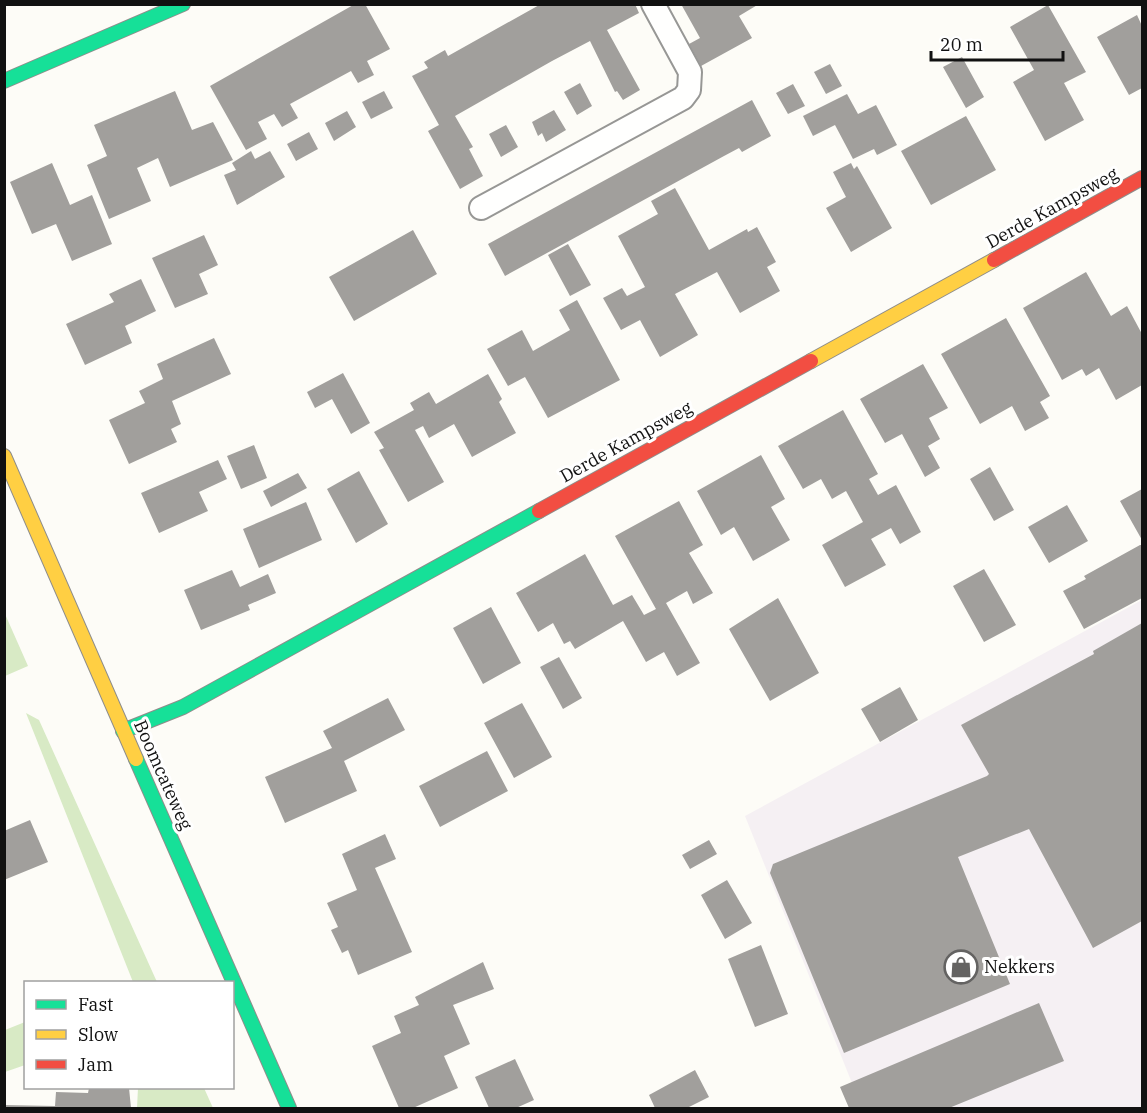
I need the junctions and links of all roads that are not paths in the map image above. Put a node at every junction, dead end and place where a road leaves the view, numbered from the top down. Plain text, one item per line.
1 (183, 4) edge
2 (653, 4) edge
3 (4, 81) edge
4 (1143, 178) edge
5 (481, 208) dead end
6 (4, 456) edge
7 (123, 731) junction
8 (233, 981) edge
9 (234, 983) edge
10 (289, 1108) edge

1 - 3 street
2 - 5 lane
4 - 7 street, Derde Kampsweg
6 - 7 street, Boomcateweg
7 - 8 street, Boomcateweg
9 - 10 street, Boomcateweg

